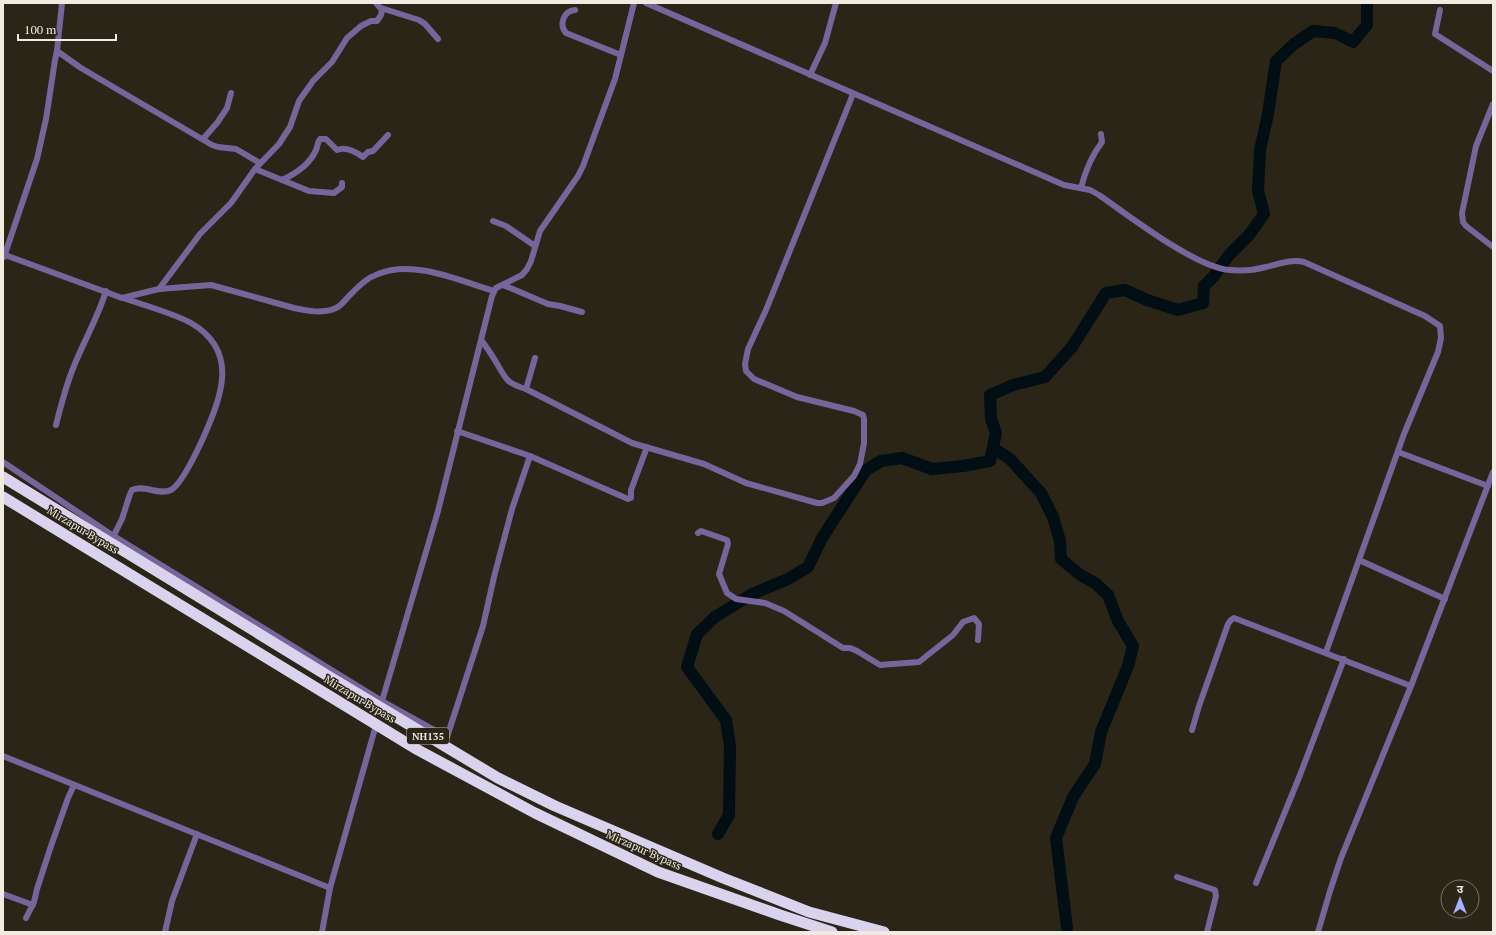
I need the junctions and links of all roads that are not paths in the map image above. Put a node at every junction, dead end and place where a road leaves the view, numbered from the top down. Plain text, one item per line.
1 (62, 3) edge
2 (376, 3) edge
3 (634, 3) edge
4 (646, 3) edge
5 (836, 3) edge
6 (381, 8) junction
7 (575, 10) dead end
8 (1440, 10) dead end
9 (438, 39) dead end
10 (57, 51) junction
11 (621, 55) junction
12 (1493, 71) edge
13 (810, 75) junction
14 (231, 93) dead end
15 (853, 94) junction
16 (1493, 104) edge
17 (1101, 134) dead end
18 (388, 135) dead end
19 (203, 139) junction
20 (260, 163) junction
21 (255, 169) junction
22 (282, 180) junction
23 (342, 183) dead end
24 (1082, 188) junction
25 (494, 221) dead end
26 (535, 246) junction
27 (1493, 247) edge
28 (4, 257) edge
29 (503, 285) junction
30 (158, 289) junction
31 (106, 291) junction
32 (494, 291) junction
33 (122, 298) junction
34 (582, 312) dead end
35 (482, 341) junction
36 (535, 358) dead end
37 (526, 389) junction
38 (56, 425) dead end
39 (457, 431) junction
40 (647, 447) junction
41 (1398, 452) junction
42 (530, 456) junction
43 (3, 462) edge
44 (1493, 472) edge
45 (3, 477) edge
46 (1488, 486) junction
47 (3, 497) edge
48 (698, 533) dead end
49 (114, 535) junction
50 (1359, 560) junction
51 (1444, 599) junction
52 (978, 640) dead end
53 (1326, 652) junction
54 (1344, 659) junction
55 (1411, 686) junction
56 (382, 702) junction
57 (376, 725) junction
58 (1192, 730) dead end
59 (3, 756) edge
60 (74, 785) junction
61 (197, 834) junction
62 (1177, 877) dead end
63 (1256, 883) dead end
64 (330, 888) junction
65 (3, 894) edge
66 (33, 905) junction
67 (26, 918) dead end
68 (165, 932) edge
69 (322, 932) edge
70 (832, 932) edge
71 (884, 932) edge
72 (1208, 932) edge
73 (1318, 932) edge

1 - 10 street
2 - 6 street
3 - 11 street
4 - 13 street
5 - 13 street
6 - 9 street
6 - 20 street
7 - 11 street
8 - 12 street
10 - 19 street
10 - 28 street
11 - 26 street
13 - 15 street
14 - 19 street
15 - 24 street
15 - 40 street
16 - 27 street
17 - 24 street
18 - 22 street
19 - 20 street
20 - 21 street
21 - 22 street
21 - 30 street
22 - 23 street
24 - 41 street
25 - 26 street
26 - 29 street
28 - 31 street
29 - 32 street
29 - 34 street
30 - 32 street
30 - 33 street
31 - 33 street
31 - 38 street
32 - 35 street
33 - 49 street
35 - 37 street
35 - 39 street
36 - 37 street
37 - 40 street
39 - 42 street
39 - 56 street
40 - 42 street
41 - 46 street
41 - 50 street
42 - 56 street
43 - 49 street
44 - 46 street
45 - 71 highway, NH135
46 - 51 street
47 - 57 highway, Mirzapur Bypass / NH135
48 - 52 street
49 - 56 street
50 - 51 street
50 - 53 street
51 - 55 street
53 - 54 street
53 - 58 street
54 - 55 street
54 - 63 street
55 - 73 street
57 - 64 street
57 - 70 highway, Mirzapur Bypass / NH135
59 - 60 street
60 - 61 street
60 - 66 street
61 - 64 street
61 - 68 street
62 - 72 street
64 - 69 street
65 - 66 street
66 - 67 street

